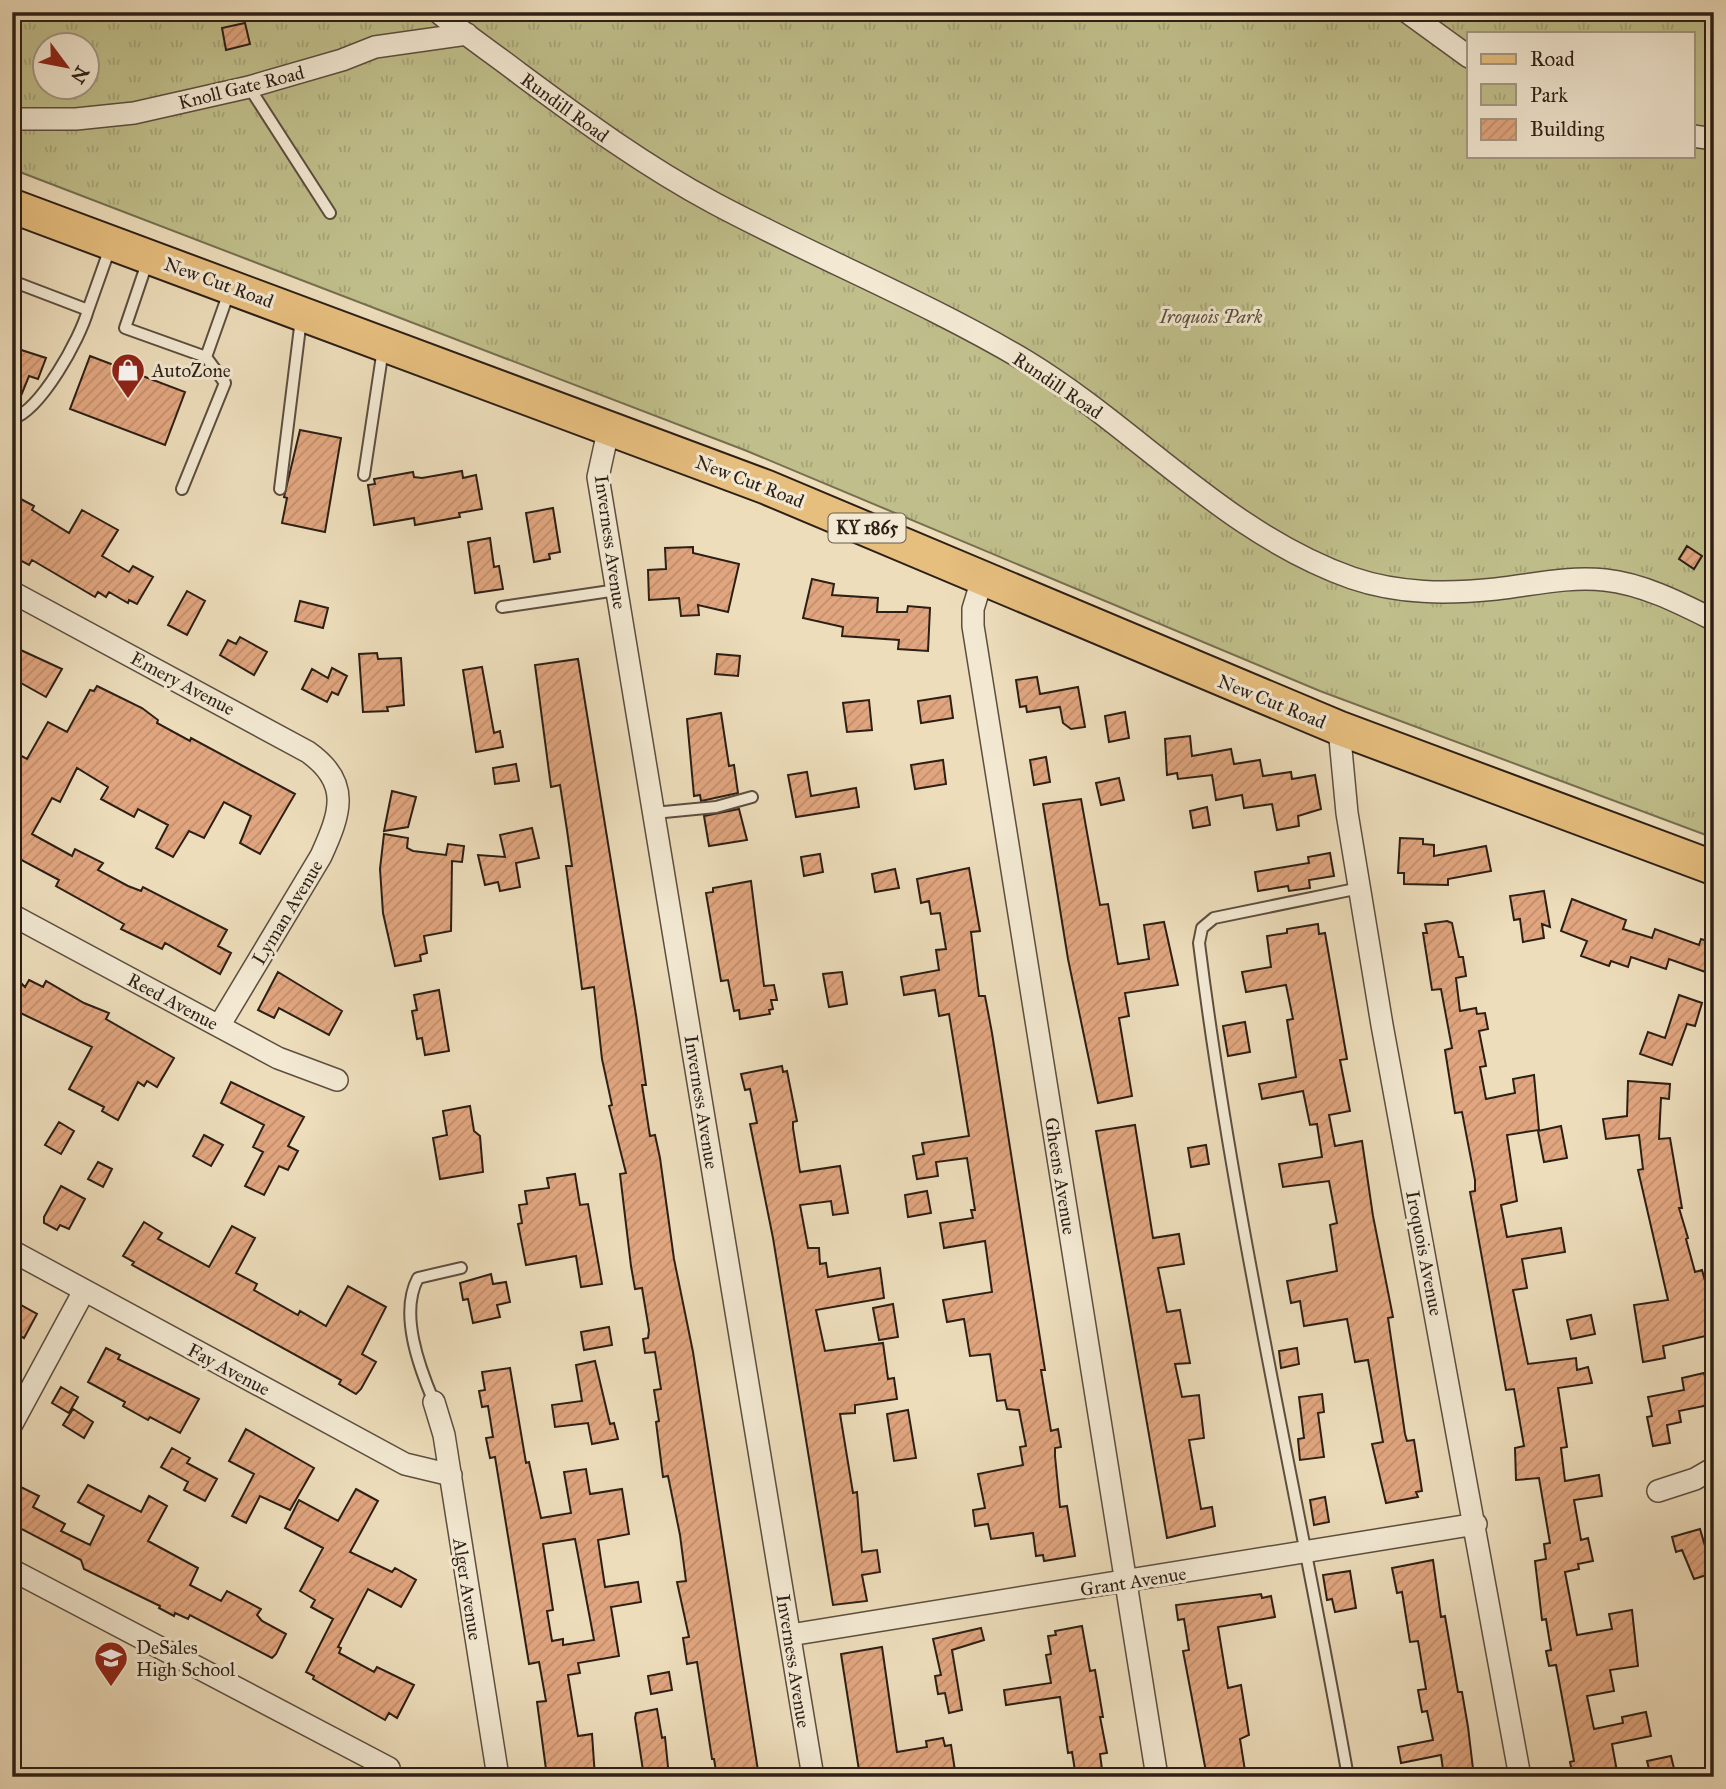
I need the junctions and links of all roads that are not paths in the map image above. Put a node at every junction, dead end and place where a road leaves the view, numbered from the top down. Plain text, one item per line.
1 (438, 12) edge
2 (1407, 12) edge
3 (467, 34) junction
4 (1467, 56) edge
5 (249, 87) junction
6 (12, 119) edge
7 (1694, 136) edge
8 (1714, 139) edge
9 (12, 206) edge
10 (330, 213) dead end
11 (112, 242) junction
12 (150, 256) junction
13 (12, 281) edge
14 (231, 286) junction
15 (88, 310) junction
16 (302, 313) junction
17 (383, 343) junction
18 (206, 357) junction
19 (12, 419) edge
20 (609, 427) junction
21 (364, 475) dead end
22 (182, 489) dead end
23 (280, 489) dead end
24 (983, 576) junction
25 (617, 590) junction
26 (12, 592) edge
27 (502, 607) dead end
28 (1714, 620) edge
29 (1339, 728) junction
30 (338, 792) joint
31 (752, 797) dead end
32 (654, 813) junction
33 (1714, 868) edge
34 (1360, 888) junction
35 (12, 915) edge
36 (219, 1026) junction
37 (337, 1080) dead end
38 (12, 1251) edge
39 (461, 1268) dead end
40 (84, 1291) junction
41 (434, 1402) joint
42 (14, 1417) edge
43 (1714, 1468) edge
44 (451, 1475) junction
45 (1658, 1491) dead end
46 (1476, 1524) junction
47 (1305, 1553) junction
48 (12, 1570) edge
49 (1126, 1583) junction
50 (790, 1635) junction
51 (389, 1768) dead end
52 (498, 1777) edge
53 (813, 1777) edge
54 (1157, 1777) edge
55 (1348, 1777) edge
56 (1520, 1777) edge

1 - 3 street, Rundill Road
2 - 4 street
3 - 5 street, Knoll Gate Road
3 - 28 street, Rundill Road
5 - 6 street, Knoll Gate Road
5 - 10 lane
7 - 8 street
9 - 11 main road, New Cut Road / KY 1865
11 - 12 main road, New Cut Road / KY 1865
11 - 15 lane
12 - 14 main road, New Cut Road / KY 1865
12 - 18 lane
13 - 15 lane
14 - 16 main road, New Cut Road / KY 1865
14 - 18 lane
15 - 19 lane
16 - 17 main road, New Cut Road / KY 1865
16 - 23 lane
17 - 20 main road, New Cut Road / KY 1865
17 - 21 lane
18 - 22 lane
20 - 24 main road, New Cut Road / KY 1865
20 - 25 street, Inverness Avenue
24 - 29 main road, New Cut Road / KY 1865
24 - 49 street, Gheens Avenue
25 - 27 lane
25 - 32 street, Inverness Avenue
26 - 30 street, Emery Avenue
29 - 33 main road, New Cut Road / KY 1865
29 - 34 street, Iroquois Avenue
30 - 36 street, Lyman Avenue
31 - 32 lane
32 - 50 street, Inverness Avenue
34 - 46 street, Iroquois Avenue
34 - 47 lane
35 - 36 street, Reed Avenue
36 - 37 street, Reed Avenue
38 - 40 street, Fay Avenue
39 - 41 lane
40 - 42 street
40 - 44 street, Fay Avenue
41 - 44 street, Alger Avenue
43 - 45 street
44 - 52 street, Alger Avenue
46 - 47 street, Grant Avenue
46 - 56 street, Iroquois Avenue
47 - 49 street, Grant Avenue
47 - 55 lane
48 - 51 street
49 - 50 street, Grant Avenue
49 - 54 street, Gheens Avenue
50 - 53 street, Inverness Avenue

